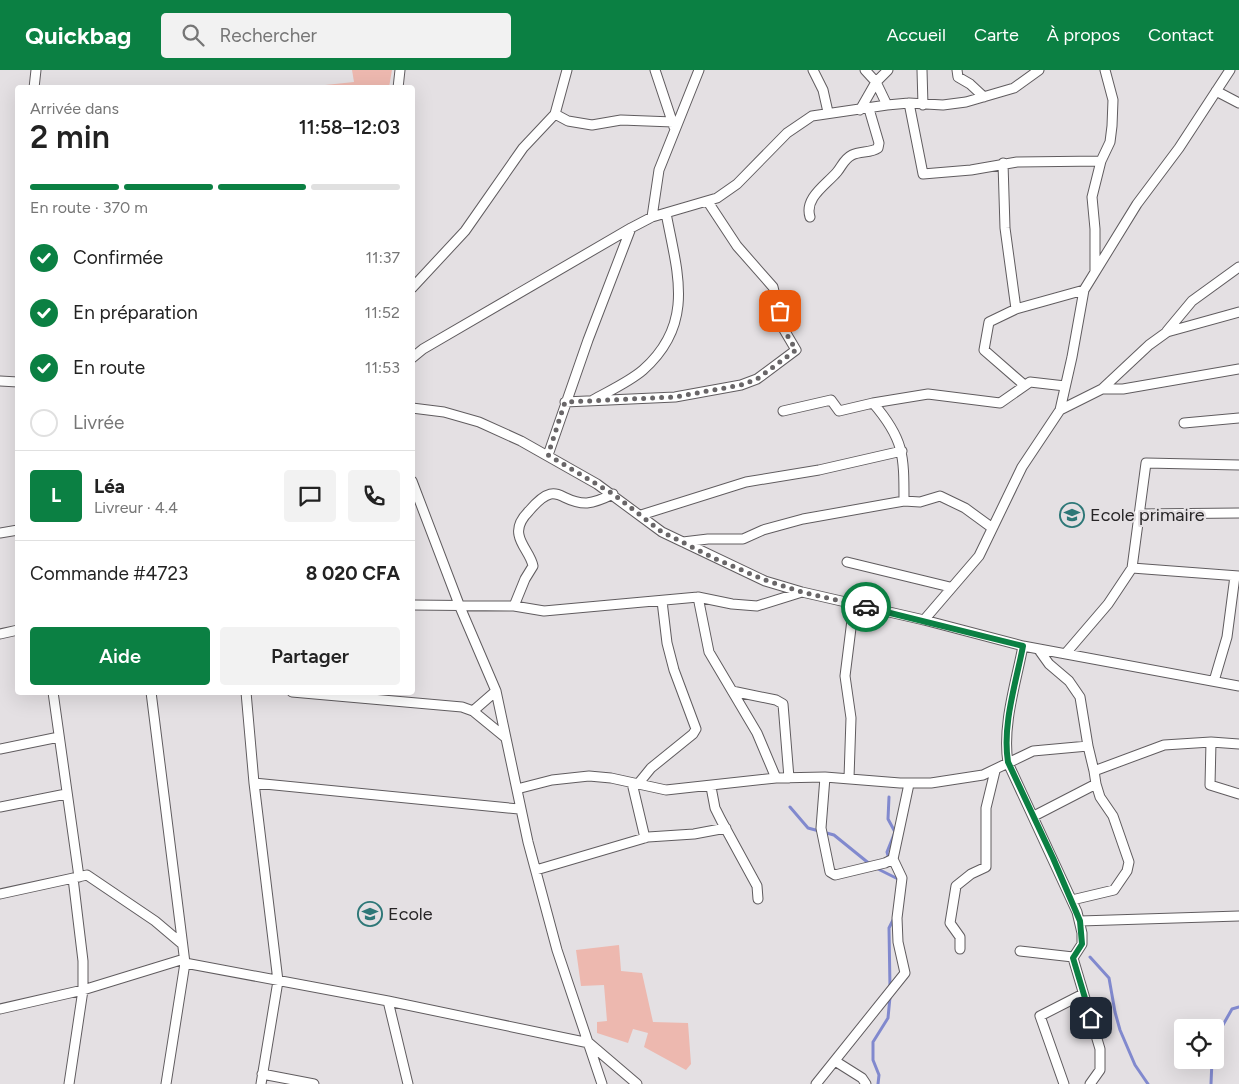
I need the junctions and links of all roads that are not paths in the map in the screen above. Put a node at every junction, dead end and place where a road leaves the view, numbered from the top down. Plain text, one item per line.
1 (36, 70) edge
2 (400, 70) edge
3 (567, 70) edge
4 (655, 70) edge
5 (699, 70) edge
6 (813, 70) edge
7 (866, 70) edge
8 (888, 70) edge
9 (922, 70) edge
10 (957, 70) edge
11 (1039, 70) edge
12 (1105, 70) edge
13 (1230, 70) edge
14 (876, 82) junction
15 (34, 85) edge
16 (398, 85) edge
17 (1216, 91) junction
18 (984, 97) junction
19 (908, 103) junction
20 (1239, 103) edge
21 (888, 104) junction
22 (922, 105) junction
23 (864, 110) junction
24 (828, 112) junction
25 (555, 114) junction
26 (674, 126) junction
27 (1102, 161) junction
28 (1003, 163) junction
29 (708, 202) junction
30 (666, 213) junction
31 (652, 217) junction
32 (810, 217) dead end
33 (631, 228) junction
34 (1239, 267) edge
35 (1095, 271) junction
36 (415, 285) edge
37 (1084, 290) junction
38 (1016, 309) junction
39 (1239, 312) edge
40 (1167, 332) junction
41 (415, 355) edge
42 (1239, 369) edge
43 (0, 382) edge
44 (15, 382) edge
45 (1023, 384) junction
46 (1065, 386) junction
47 (1102, 390) junction
48 (565, 402) junction
49 (590, 402) junction
50 (873, 403) junction
51 (415, 408) edge
52 (783, 410) dead end
53 (1060, 410) junction
54 (1239, 418) edge
55 (1184, 423) dead end
56 (902, 451) junction
57 (548, 455) junction
58 (1239, 465) edge
59 (415, 489) edge
60 (613, 494) junction
61 (904, 501) junction
62 (1239, 513) edge
63 (1139, 514) junction
64 (641, 515) junction
65 (991, 527) junction
66 (15, 530) edge
67 (0, 533) edge
68 (682, 542) junction
69 (847, 562) dead end
70 (1132, 568) junction
71 (1237, 576) edge
72 (950, 587) junction
73 (802, 592) junction
74 (698, 596) junction
75 (662, 601) junction
76 (854, 604) junction
77 (415, 605) edge
78 (514, 606) junction
79 (460, 607) junction
80 (924, 620) junction
81 (15, 631) edge
82 (0, 634) edge
83 (1023, 646) junction
84 (1039, 650) junction
85 (1066, 653) junction
86 (1214, 682) junction
87 (1239, 686) edge
88 (496, 691) junction
89 (732, 691) junction
90 (53, 695) edge
91 (152, 695) edge
92 (246, 695) edge
93 (326, 695) edge
94 (473, 711) junction
95 (59, 737) junction
96 (506, 738) junction
97 (1211, 742) junction
98 (1239, 744) edge
99 (1088, 746) junction
100 (0, 749) edge
101 (1008, 762) junction
102 (995, 771) junction
103 (1094, 771) junction
104 (825, 777) junction
105 (776, 778) junction
106 (789, 778) junction
107 (849, 778) junction
108 (254, 783) junction
109 (635, 784) junction
110 (909, 784) junction
111 (1096, 784) junction
112 (711, 786) junction
113 (517, 789) junction
114 (66, 794) junction
115 (1239, 794) edge
116 (0, 806) edge
117 (519, 809) junction
118 (1034, 816) junction
119 (726, 828) junction
120 (645, 838) junction
121 (893, 859) junction
122 (536, 870) junction
123 (76, 878) junction
124 (0, 894) edge
125 (758, 899) dead end
126 (1072, 900) junction
127 (1239, 916) edge
128 (1080, 921) junction
129 (181, 943) junction
130 (960, 950) dead end
131 (1020, 951) dead end
132 (1073, 957) junction
133 (184, 961) junction
134 (278, 981) junction
135 (83, 990) junction
136 (1083, 994) junction
137 (388, 1001) junction
138 (0, 1009) edge
139 (590, 1043) junction
140 (835, 1061) junction
141 (262, 1074) junction
142 (69, 1084) edge
143 (166, 1084) edge
144 (261, 1084) edge
145 (314, 1084) edge
146 (408, 1084) edge
147 (602, 1084) edge
148 (637, 1084) edge
149 (816, 1084) edge
150 (866, 1084) edge
151 (1064, 1084) edge
152 (1090, 1084) edge

1 - 15 street
2 - 16 street
3 - 25 street
4 - 26 street
5 - 26 street
6 - 24 street
7 - 14 street
8 - 14 street
9 - 22 street
10 - 18 street
11 - 18 street
12 - 27 street
13 - 17 street
14 - 21 street
14 - 23 street
17 - 20 street
17 - 35 street
18 - 22 street
19 - 21 street
19 - 22 street
19 - 28 street
21 - 23 street
23 - 24 street
23 - 32 street
24 - 29 street
25 - 26 street
25 - 36 street
26 - 31 street
27 - 28 street
27 - 35 street
28 - 38 street
29 - 30 street
29 - 49 street
30 - 31 street
30 - 49 street
31 - 33 street
33 - 41 street
33 - 48 street
34 - 40 street
35 - 37 street
37 - 38 street
37 - 46 street
38 - 45 street
39 - 40 street
40 - 47 street
42 - 47 street
43 - 44 street
45 - 46 street
45 - 50 street
46 - 53 street
47 - 53 street
48 - 49 street
48 - 57 street
50 - 52 street
50 - 56 street
51 - 57 street
53 - 65 street
54 - 55 street
56 - 61 street
56 - 64 street
57 - 60 street
58 - 63 street
59 - 79 street
60 - 64 street
60 - 78 street
61 - 65 street
61 - 68 street
62 - 63 street
63 - 70 street
64 - 68 street
65 - 72 street
66 - 67 street
68 - 73 street
69 - 72 street
70 - 71 street
70 - 85 street
71 - 86 street
72 - 80 street
73 - 74 street
73 - 76 street
74 - 75 street
74 - 89 street
75 - 78 street
75 - 109 street
76 - 80 street
76 - 107 street
77 - 79 street
78 - 79 street
79 - 88 street
80 - 83 street
81 - 82 street
83 - 84 street
83 - 101 street
84 - 85 street
84 - 99 street
85 - 86 street
86 - 87 street
88 - 94 street
88 - 96 street
89 - 105 street
89 - 106 street
90 - 95 street
91 - 129 street
92 - 108 street
93 - 94 street
94 - 96 street
95 - 100 street
95 - 114 street
96 - 113 street
97 - 98 street
97 - 103 street
97 - 115 street
99 - 101 street
99 - 103 street
101 - 102 street
101 - 118 street
102 - 110 street
102 - 130 street
103 - 111 street
104 - 106 street
104 - 107 street
104 - 121 street
105 - 106 street
105 - 112 street
107 - 110 street
108 - 117 street
108 - 134 street
109 - 112 street
109 - 113 street
109 - 120 street
110 - 121 street
111 - 118 street
111 - 126 street
112 - 119 street
113 - 117 street
114 - 116 street
114 - 123 street
117 - 122 street
118 - 126 street
119 - 120 street
119 - 125 street
120 - 122 street
121 - 140 street
122 - 139 street
123 - 124 street
123 - 129 street
123 - 135 street
126 - 128 street
127 - 128 street
128 - 132 street
129 - 133 street
131 - 132 street
132 - 136 street
133 - 134 street
133 - 135 street
133 - 143 street
134 - 137 street
134 - 141 street
135 - 138 street
135 - 142 street
136 - 151 street
136 - 152 street
137 - 139 street
137 - 146 street
139 - 147 street
139 - 148 street
140 - 149 street
140 - 150 street
141 - 144 street
141 - 145 street

